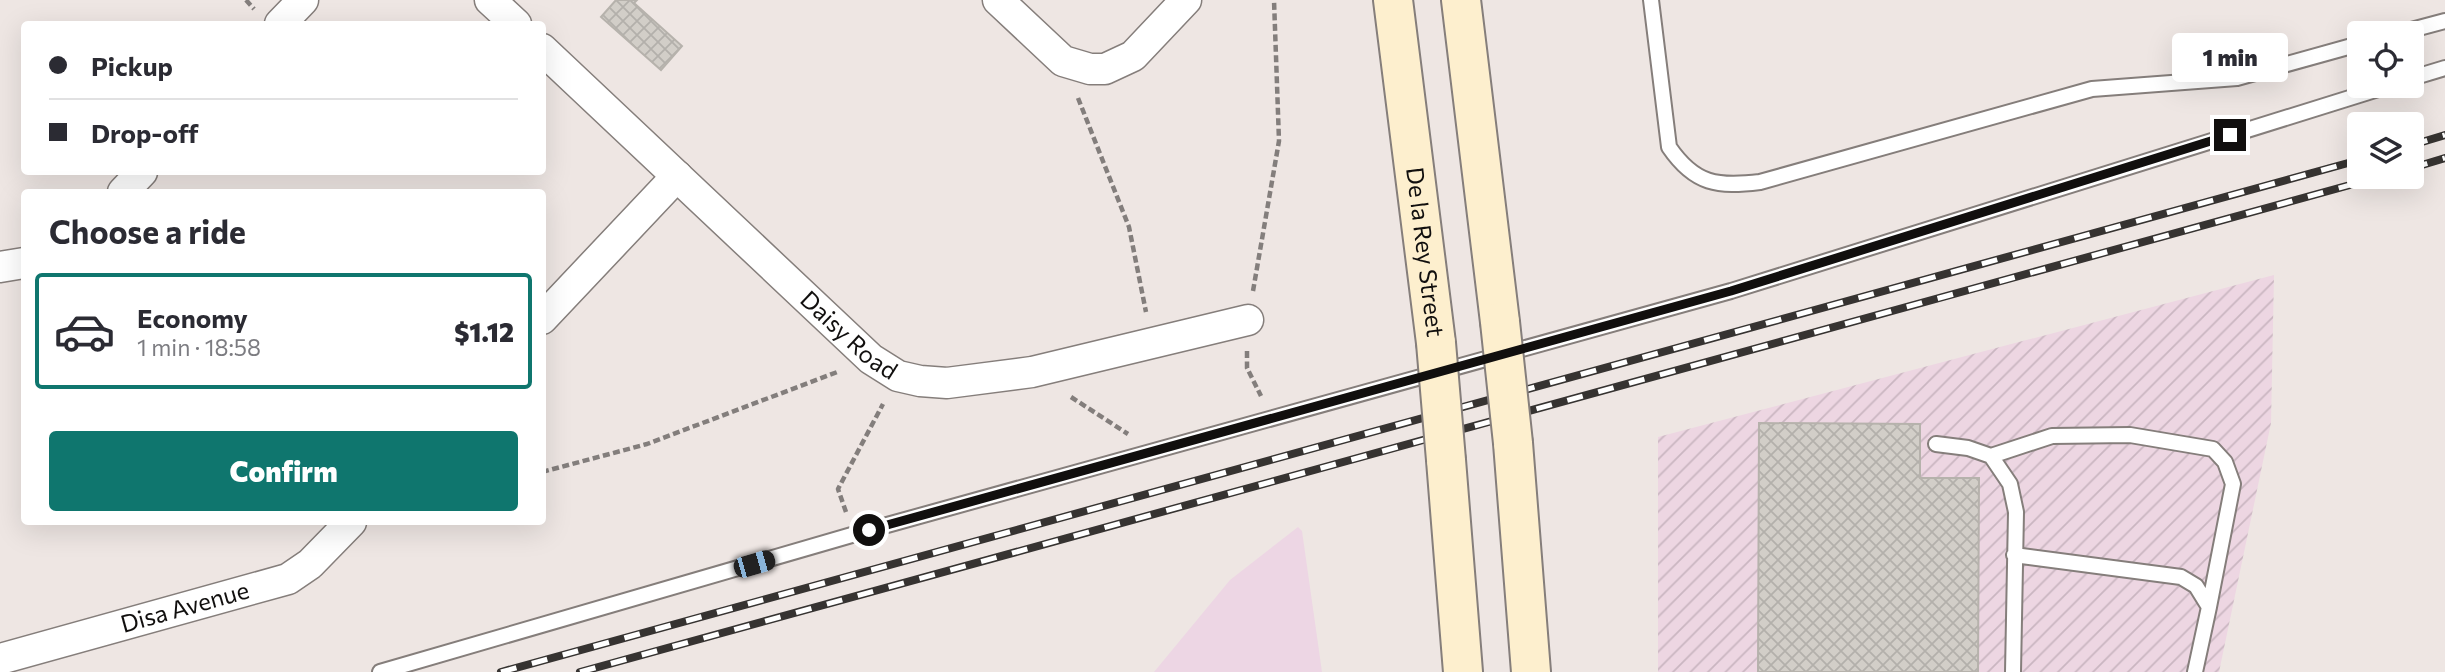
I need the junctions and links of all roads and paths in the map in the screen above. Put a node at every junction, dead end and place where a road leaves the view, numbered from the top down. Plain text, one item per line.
1 (303, 0) edge
2 (490, 0) edge
3 (998, 0) edge
4 (1186, 0) edge
5 (1273, 0) edge
6 (1393, 0) edge
7 (1461, 0) edge
8 (1651, 0) edge
9 (283, 21) edge
10 (513, 21) edge
11 (2445, 21) edge
12 (2424, 27) edge
13 (2347, 47) edge
14 (546, 53) edge
15 (1063, 61) junction
16 (2445, 68) edge
17 (2424, 74) edge
18 (2350, 98) edge
19 (139, 175) edge
20 (677, 176) junction
21 (126, 189) edge
22 (21, 264) edge
23 (0, 267) edge
24 (546, 315) edge
25 (1248, 320) junction
26 (1151, 343) junction
27 (871, 359) junction
28 (1032, 372) junction
29 (898, 376) junction
30 (1272, 418) junction
31 (1936, 444) dead end
32 (1153, 451) junction
33 (1990, 456) junction
34 (546, 471) edge
35 (348, 525) edge
36 (853, 535) junction
37 (2014, 555) junction
38 (2209, 607) junction
39 (0, 659) edge
40 (380, 672) edge
41 (1463, 672) edge
42 (1531, 672) edge
43 (2013, 672) edge
44 (2195, 672) edge

1 - 9 street
2 - 10 street
3 - 15 street
4 - 15 street
5 - 25 path
6 - 41 main road, De la Rey Street, bridge
7 - 42 main road, bridge
8 - 13 lane
11 - 12 lane
14 - 20 street, Daisy Road
15 - 26 path
16 - 17 lane
18 - 30 lane
19 - 21 street
20 - 24 street
20 - 27 street, Daisy Road
22 - 23 street
25 - 26 street, Daisy Road
25 - 30 path
26 - 28 street, Daisy Road
27 - 29 street, Daisy Road
27 - 34 path
28 - 29 street, Daisy Road
28 - 32 path
29 - 36 path
30 - 32 lane
31 - 33 lane
32 - 36 lane
33 - 37 lane
33 - 38 lane
35 - 39 street, Disa Avenue
36 - 40 lane
37 - 38 lane
37 - 43 lane
38 - 44 lane

